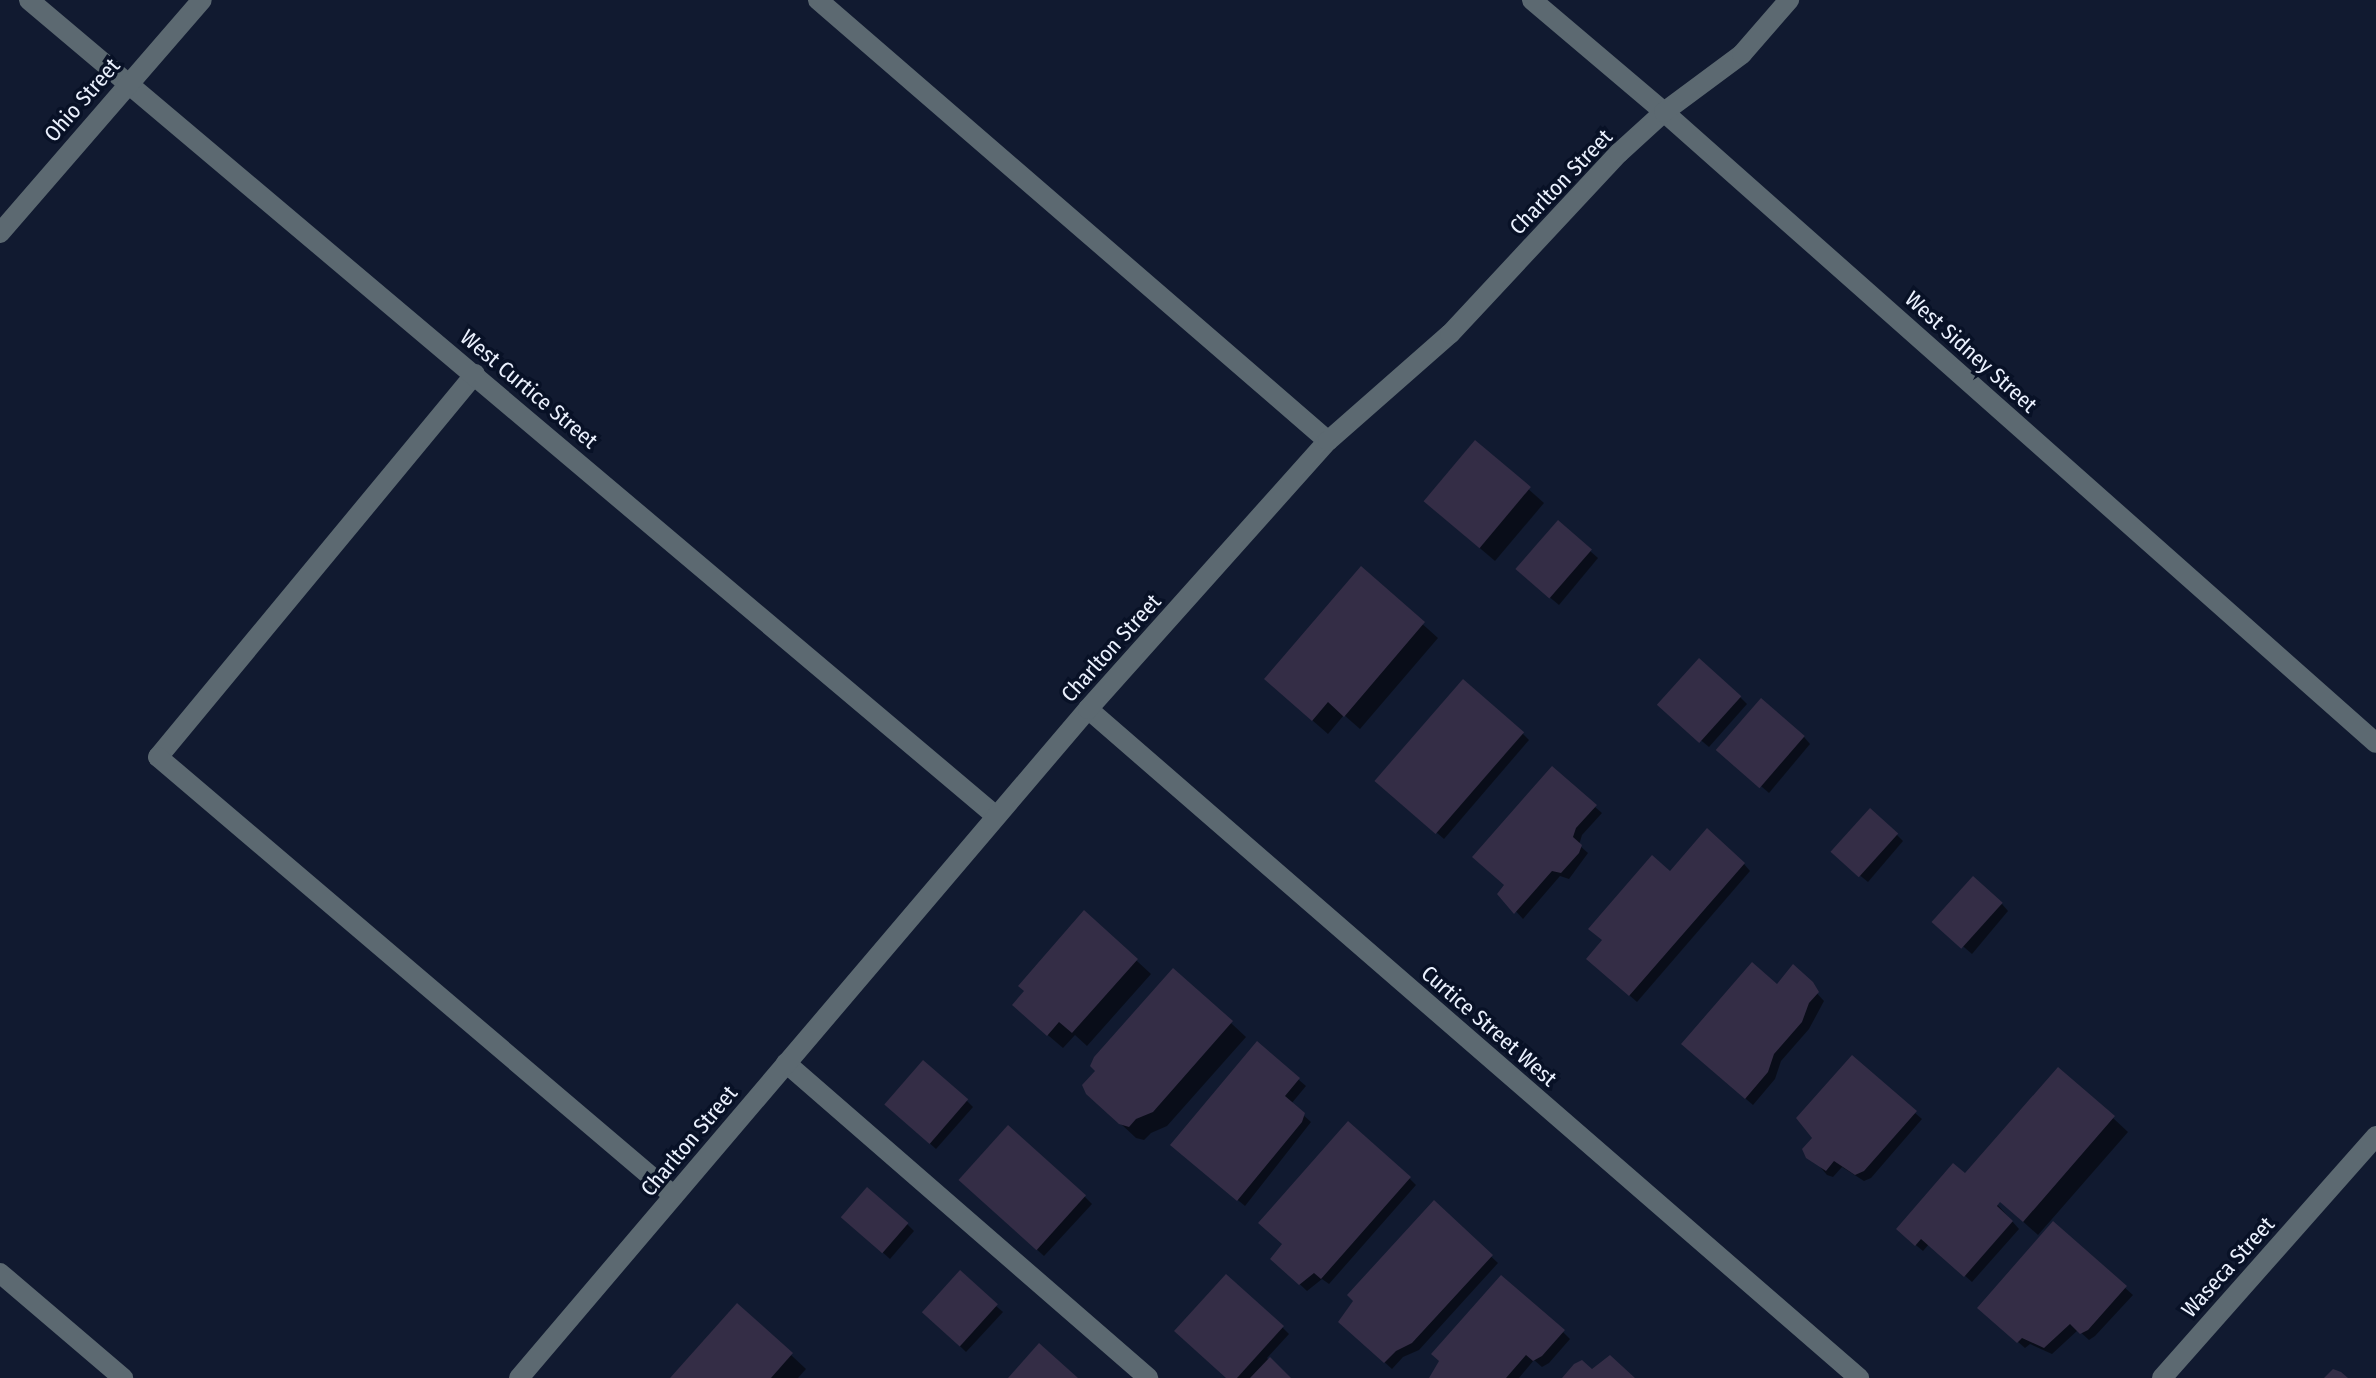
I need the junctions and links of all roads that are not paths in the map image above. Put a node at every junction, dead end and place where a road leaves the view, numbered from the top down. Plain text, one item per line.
1 (29, 0) edge
2 (202, 0) edge
3 (818, 0) edge
4 (1532, 0) edge
5 (1789, 0) edge
6 (128, 83) junction
7 (1664, 112) junction
8 (0, 233) edge
9 (475, 374) junction
10 (1328, 441) junction
11 (1088, 709) junction
12 (2376, 743) edge
13 (996, 816) junction
14 (786, 1063) junction
15 (2376, 1136) edge
16 (674, 1196) junction
17 (0, 1273) edge
18 (123, 1378) edge
19 (519, 1378) edge
20 (1148, 1378) edge
21 (1859, 1378) edge
22 (2162, 1378) edge

1 - 6 street, West Curtice Street
2 - 6 street, Ohio Street
3 - 10 street
4 - 7 street, West Sidney Street
5 - 7 street, Charlton Street
6 - 8 street, Ohio Street
6 - 9 street, West Curtice Street
7 - 10 street, Charlton Street
7 - 12 street, West Sidney Street
9 - 13 street, West Curtice Street
9 - 16 street
10 - 11 street, Charlton Street
11 - 13 street, Charlton Street
11 - 21 street, Curtice Street West
13 - 14 street, Charlton Street
14 - 16 street, Charlton Street
14 - 20 street
15 - 22 street, Waseca Street
16 - 19 street, Charlton Street
17 - 18 street

